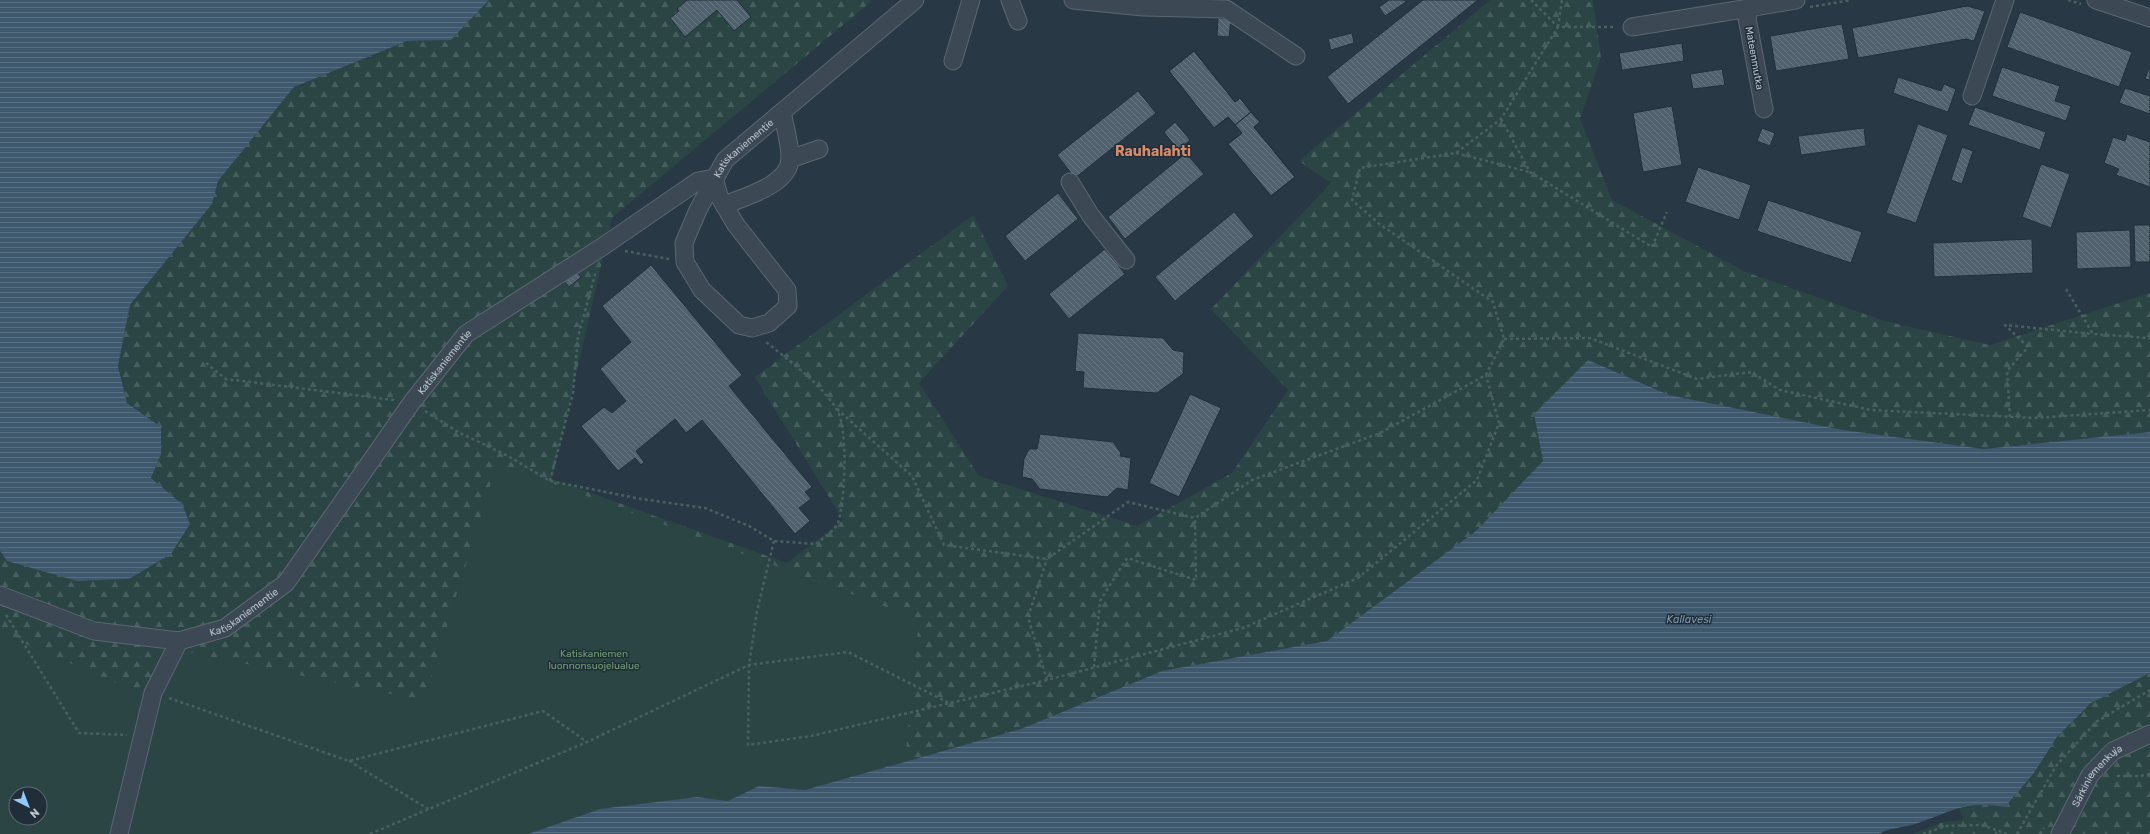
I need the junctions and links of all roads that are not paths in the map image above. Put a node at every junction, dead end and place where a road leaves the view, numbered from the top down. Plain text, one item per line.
1 (915, 0) edge
2 (971, 0) edge
3 (1010, 0) edge
4 (1073, 0) edge
5 (1796, 0) edge
6 (2006, 0) edge
7 (2096, 0) edge
8 (1749, 8) junction
9 (2150, 18) edge
10 (1018, 21) dead end
11 (1632, 28) road end
12 (1296, 56) dead end
13 (953, 61) dead end
14 (1972, 96) dead end
15 (1764, 109) dead end
16 (782, 112) junction
17 (819, 148) dead end
18 (790, 159) junction
19 (714, 178) junction
20 (1070, 182) dead end
21 (724, 205) junction
22 (1126, 260) dead end
23 (0, 595) edge
24 (179, 641) junction
25 (2150, 734) edge
26 (119, 834) edge
27 (2060, 834) edge

1 - 16 street, Katiskaniementie
2 - 13 street
3 - 10 street
4 - 12 street
5 - 8 street
6 - 14 street
7 - 9 street
8 - 11 street
8 - 15 street, Mateenmutka
16 - 18 street
16 - 19 street, Katiskaniementie
17 - 18 street
18 - 21 street
19 - 21 street
19 - 21 street
19 - 24 street, Katiskaniementie
20 - 22 street
23 - 24 street
24 - 26 street
25 - 27 street, Särkiniemenkuja

